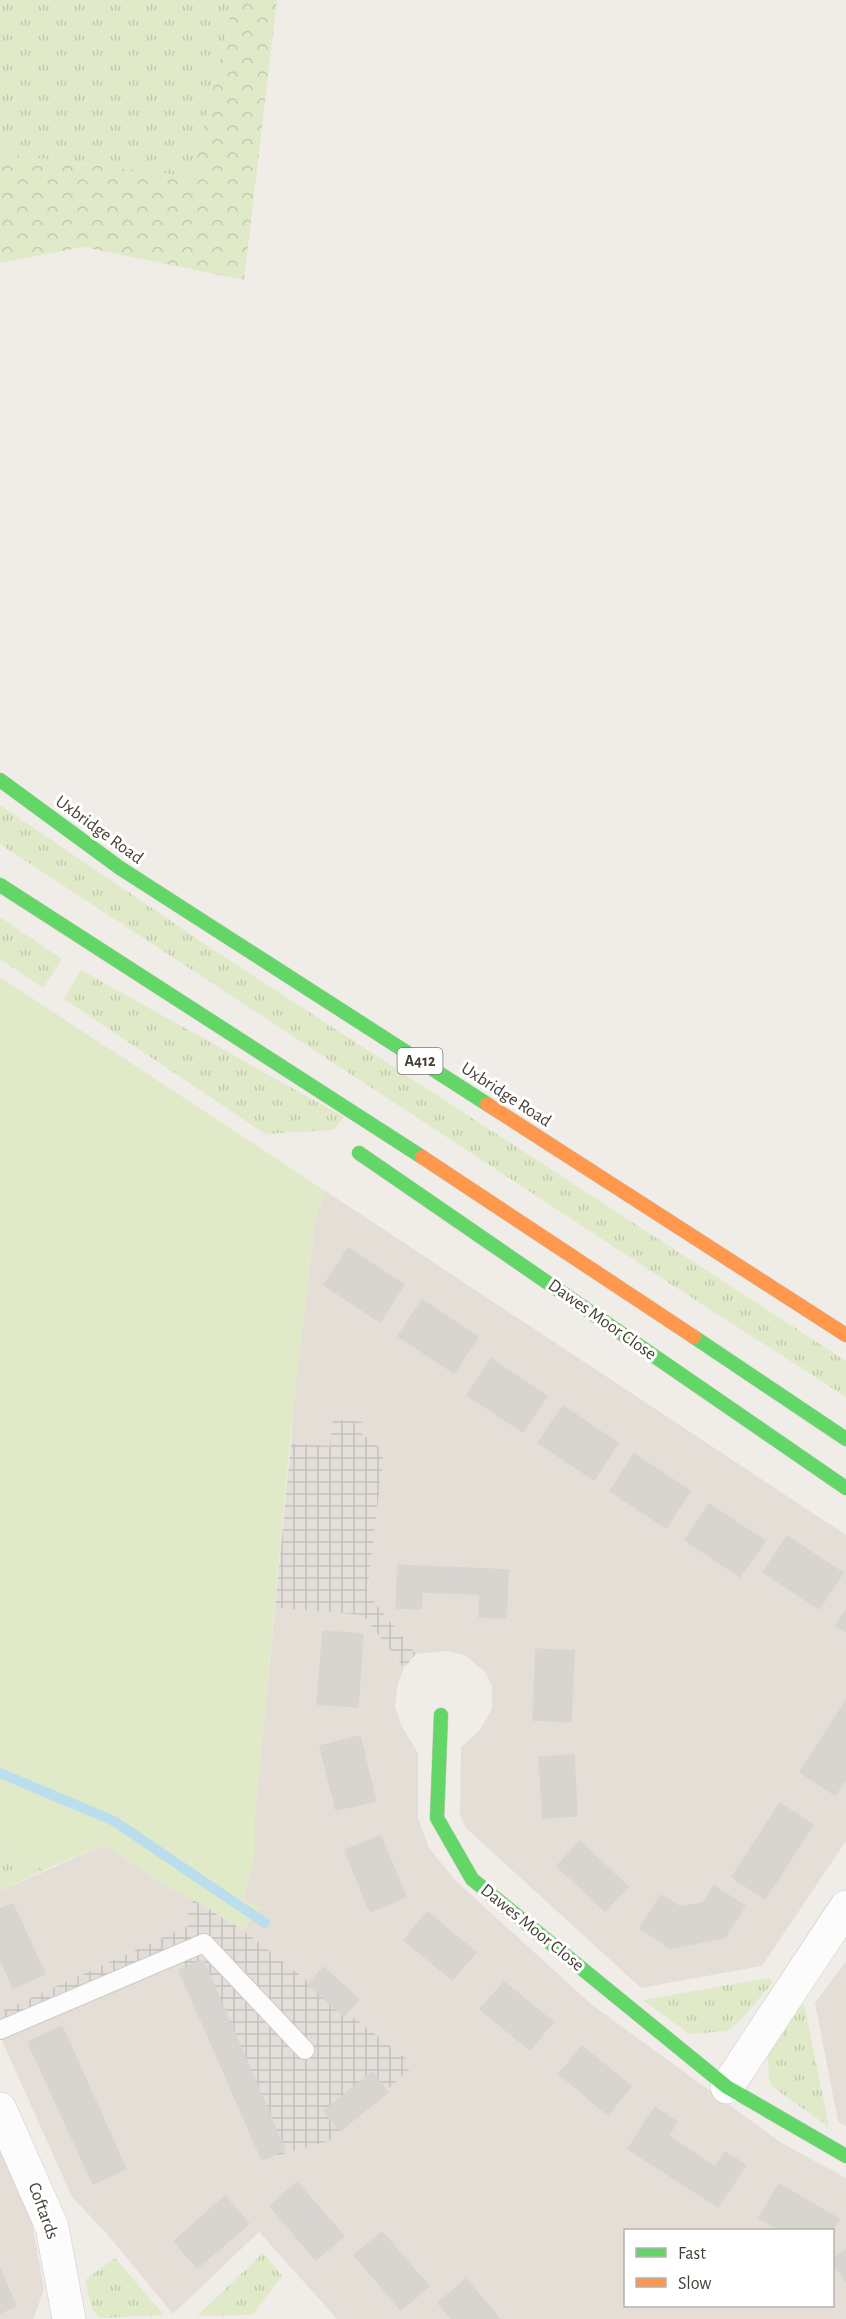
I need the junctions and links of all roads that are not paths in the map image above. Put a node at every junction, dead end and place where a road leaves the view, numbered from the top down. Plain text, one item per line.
1 (0, 780) edge
2 (0, 885) edge
3 (359, 1153) dead end
4 (846, 1335) edge
5 (846, 1439) edge
6 (846, 1488) edge
7 (441, 1715) dead end
8 (846, 1907) edge
9 (0, 2030) edge
10 (305, 2050) dead end
11 (726, 2087) junction
12 (0, 2109) edge
13 (846, 2156) edge
14 (69, 2319) edge

1 - 4 main road, Uxbridge Road / A412
2 - 5 main road
3 - 6 main road, Dawes Moor Close
7 - 11 main road, Dawes Moor Close
8 - 11 street
9 - 10 lane
11 - 13 main road, Dawes Moor Close
12 - 14 street, Coftards

